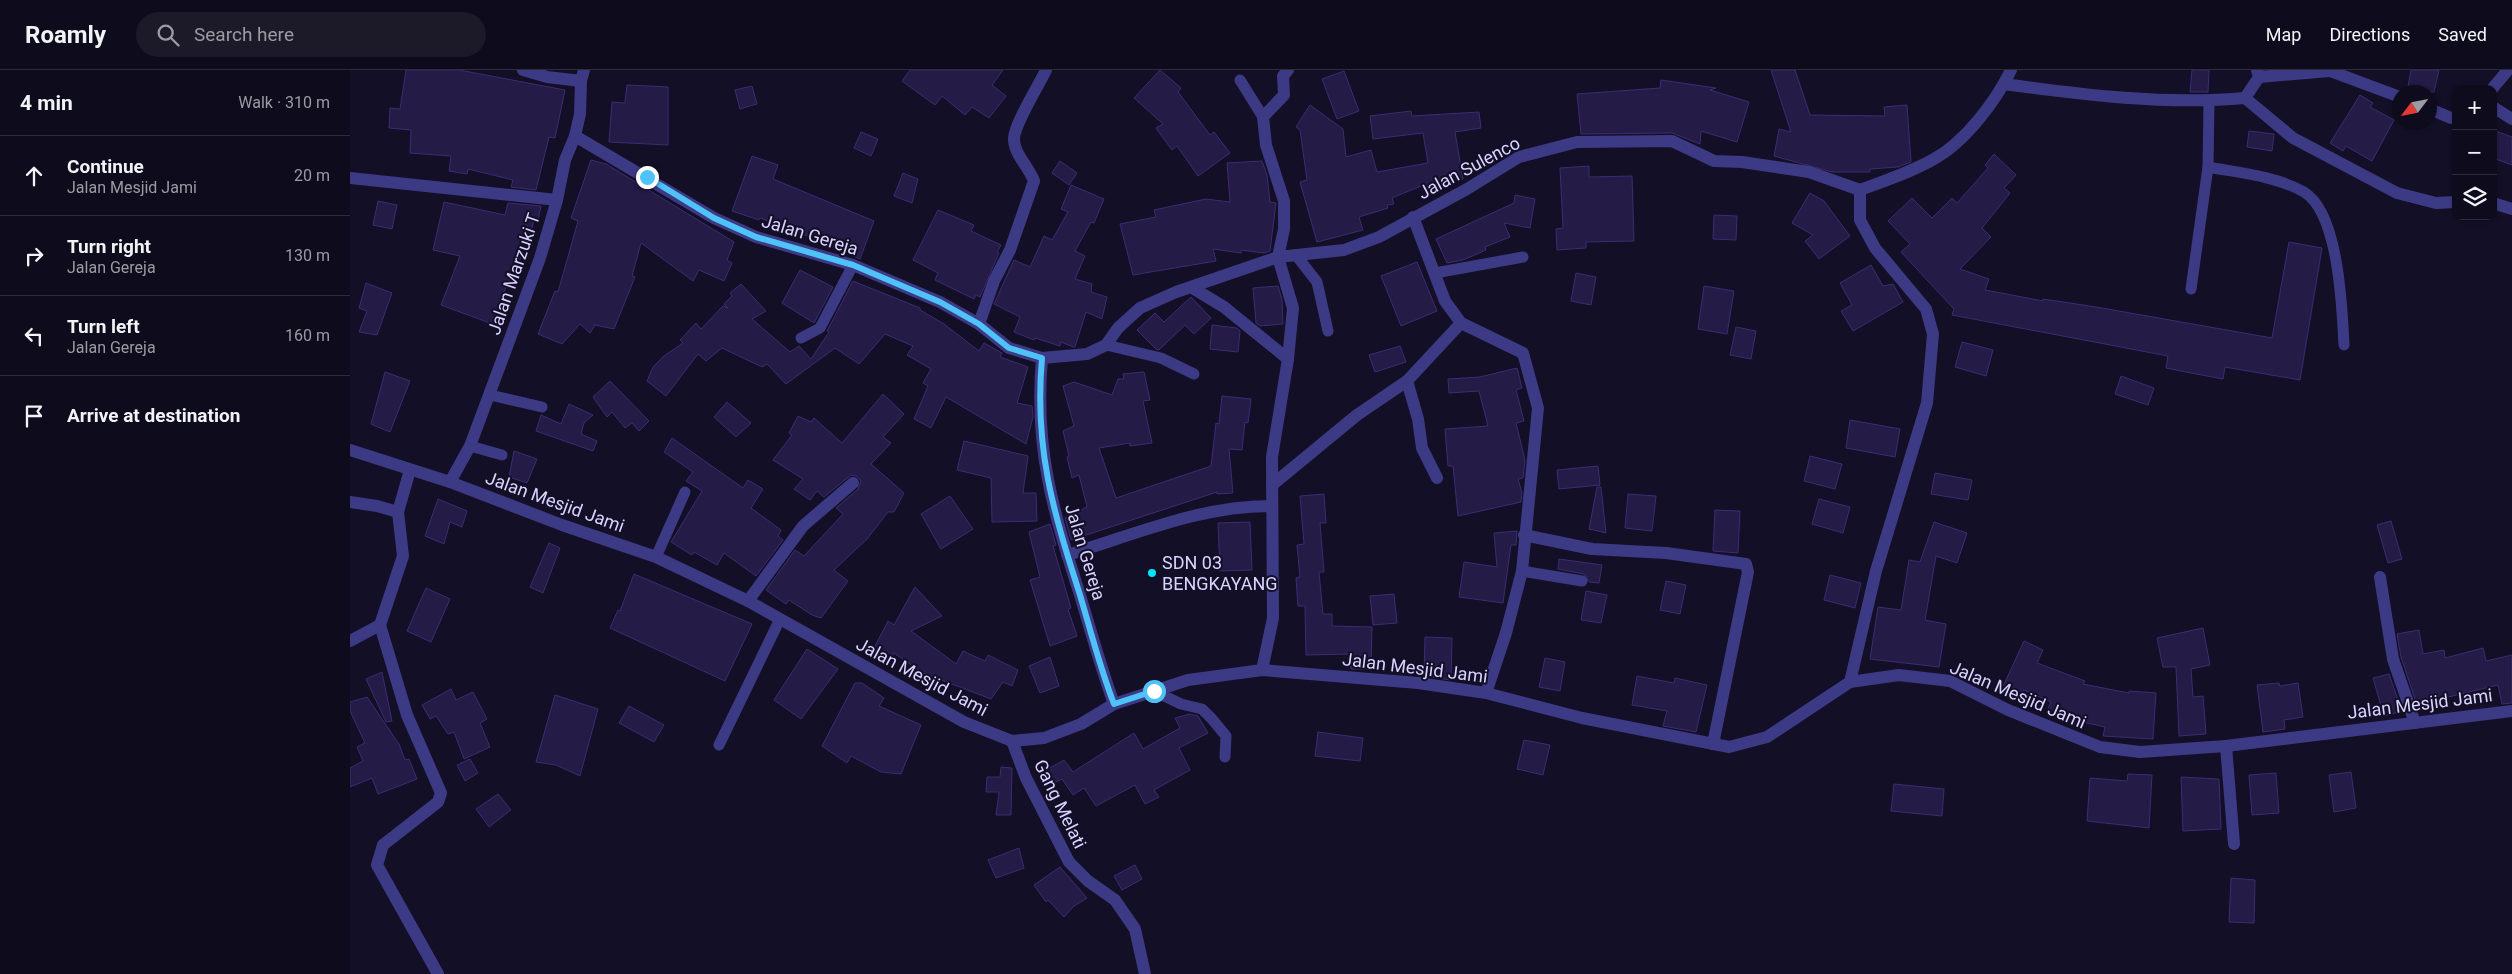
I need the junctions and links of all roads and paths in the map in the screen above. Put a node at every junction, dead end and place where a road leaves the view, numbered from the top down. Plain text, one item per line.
1 (523, 70) edge
2 (1046, 70) edge
3 (1288, 70) edge
4 (2011, 70) edge
5 (2508, 70) edge
6 (2258, 74) edge
7 (583, 76) edge
8 (1240, 80) dead end
9 (2004, 84) junction
10 (2495, 85) edge
11 (2392, 93) edge
12 (2245, 98) junction
13 (2209, 101) junction
14 (2497, 110) edge
15 (2437, 112) edge
16 (1263, 117) junction
17 (2452, 118) edge
18 (2512, 119) edge
19 (575, 136) junction
20 (2208, 167) junction
21 (350, 178) edge
22 (1860, 190) junction
23 (557, 200) junction
24 (2452, 202) edge
25 (2497, 204) edge
26 (2512, 209) edge
27 (1413, 217) junction
28 (1296, 255) junction
29 (1278, 257) junction
30 (1523, 258) dead end
31 (853, 265) junction
32 (1435, 274) junction
33 (1191, 287) junction
34 (2191, 288) dead end
35 (1461, 323) junction
36 (979, 324) junction
37 (1328, 331) dead end
38 (801, 338) dead end
39 (1106, 345) junction
40 (2344, 345) dead end
41 (1042, 358) junction
42 (1288, 359) junction
43 (1194, 374) dead end
44 (1407, 381) junction
45 (490, 395) junction
46 (542, 408) dead end
47 (470, 446) junction
48 (350, 450) edge
49 (502, 455) dead end
50 (410, 470) junction
51 (1437, 478) dead end
52 (450, 482) junction
53 (853, 483) dead end
54 (1272, 486) junction
55 (685, 492) dead end
56 (350, 502) edge
57 (1272, 506) junction
58 (398, 512) junction
59 (1524, 535) junction
60 (1066, 555) junction
61 (656, 557) junction
62 (1522, 571) junction
63 (2380, 577) dead end
64 (1582, 581) dead end
65 (748, 601) junction
66 (780, 619) junction
67 (380, 626) junction
68 (350, 641) edge
69 (1262, 670) junction
70 (1850, 682) junction
71 (1154, 691) junction
72 (1486, 693) junction
73 (1114, 704) junction
74 (2511, 715) edge
75 (2415, 722) junction
76 (1012, 741) junction
77 (1713, 744) junction
78 (719, 745) dead end
79 (2226, 746) junction
80 (1225, 757) dead end
81 (2234, 844) dead end
82 (1145, 973) edge
83 (438, 974) edge

1 - 7 street
2 - 36 street
3 - 16 street
4 - 9 street
5 - 10 street
6 - 11 street
6 - 12 street
7 - 19 street, Jalan Marzuki T
8 - 16 lane
9 - 13 street
9 - 22 street
12 - 13 street
12 - 24 street
13 - 20 lane
14 - 18 street
15 - 17 street
16 - 29 street
19 - 23 street, Jalan Marzuki T
19 - 31 street, Jalan Gereja
20 - 34 lane
20 - 40 lane
21 - 23 street
22 - 27 street, Jalan Sulenco
22 - 70 street
23 - 45 street, Jalan Marzuki T
25 - 26 street
27 - 28 street, Jalan Sulenco
27 - 32 street
28 - 29 street, Jalan Sulenco
28 - 37 lane
29 - 33 street, Jalan Sulenco
29 - 42 street
30 - 32 lane
31 - 36 street, Jalan Gereja
31 - 38 lane
32 - 35 street
33 - 39 street, Jalan Sulenco
33 - 42 street
35 - 44 street
35 - 59 street
36 - 41 street, Jalan Gereja
39 - 41 street
39 - 43 lane
41 - 60 street, Jalan Gereja
42 - 54 street
44 - 51 street
44 - 54 street
45 - 46 lane
45 - 47 street, Jalan Marzuki T
47 - 49 lane
47 - 52 street, Jalan Marzuki T
48 - 50 street, Jalan Mesjid Jami
50 - 52 street, Jalan Mesjid Jami
50 - 58 street
52 - 61 street, Jalan Mesjid Jami
53 - 65 street
54 - 57 street
55 - 61 lane
56 - 58 street
57 - 60 street
57 - 69 street
58 - 67 street
59 - 62 street
59 - 77 street
60 - 73 street, Jalan Gereja
61 - 65 street, Jalan Mesjid Jami
62 - 64 lane
62 - 72 street
63 - 75 street
65 - 66 street, Jalan Mesjid Jami
66 - 76 street, Jalan Mesjid Jami
66 - 78 lane
67 - 68 street
67 - 83 street
69 - 71 street, Jalan Mesjid Jami
69 - 72 street, Jalan Mesjid Jami
70 - 77 street, Jalan Mesjid Jami
70 - 79 street, Jalan Mesjid Jami
71 - 73 street, Jalan Mesjid Jami
71 - 80 lane
72 - 77 street, Jalan Mesjid Jami
73 - 76 street, Jalan Mesjid Jami
74 - 75 street, Jalan Mesjid Jami
75 - 79 street, Jalan Mesjid Jami
76 - 82 street, Gang Melati
79 - 81 street

